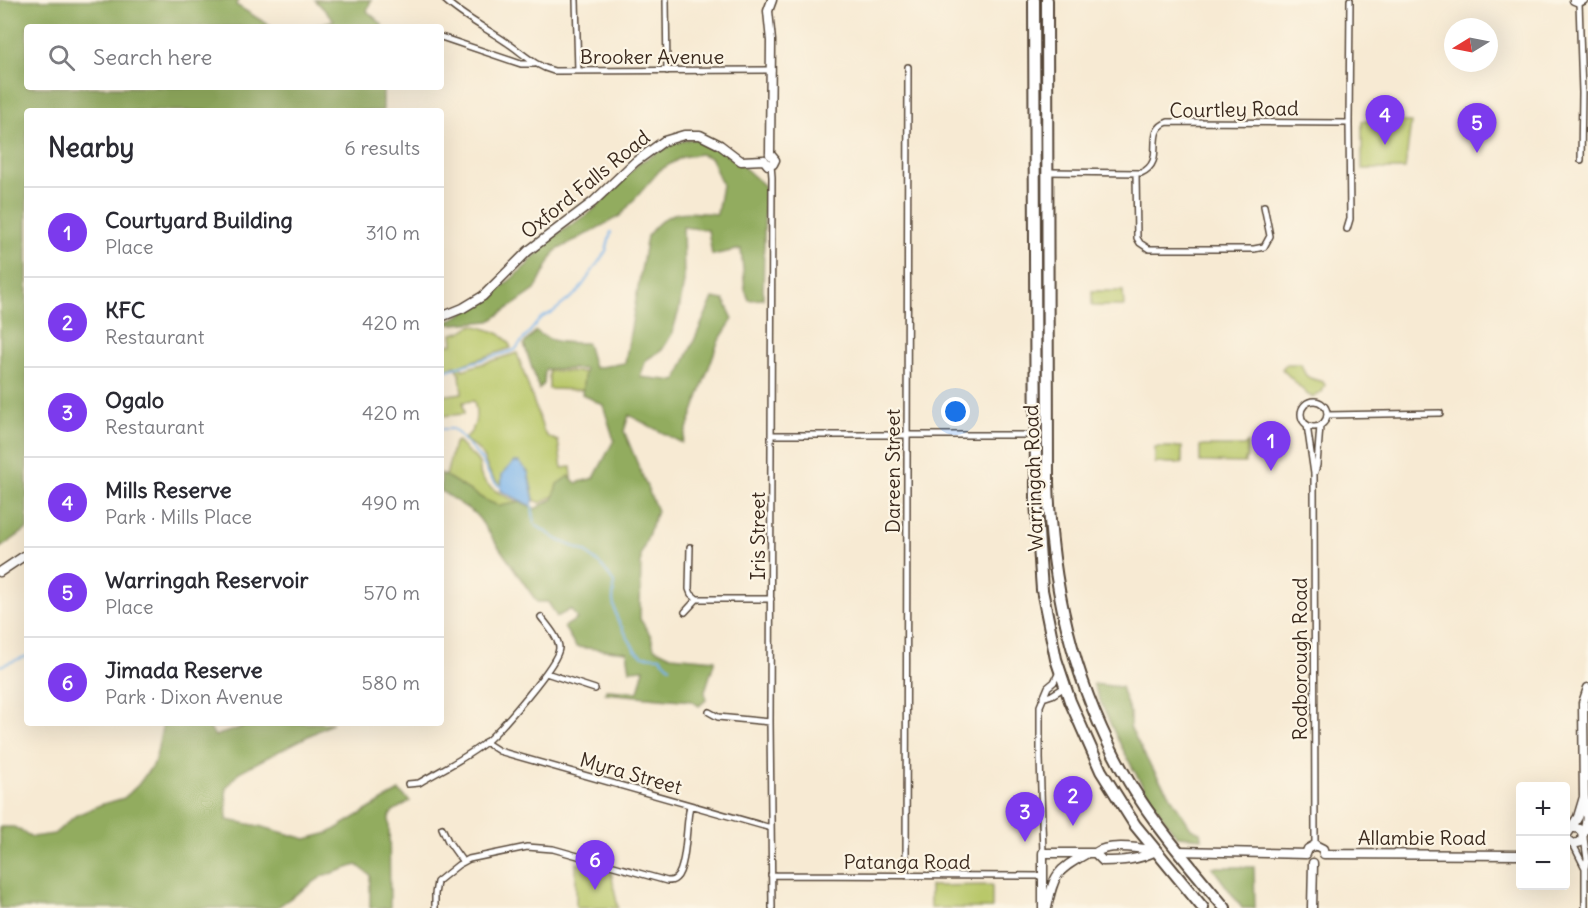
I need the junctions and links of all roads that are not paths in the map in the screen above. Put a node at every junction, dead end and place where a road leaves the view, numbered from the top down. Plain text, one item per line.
1 (444, 0) edge
2 (576, 0) edge
3 (666, 0) edge
4 (772, 0) edge
5 (1034, 0) edge
6 (1047, 0) edge
7 (1350, 0) edge
8 (1579, 1) edge
9 (444, 38) edge
10 (534, 64) junction
11 (908, 67) dead end
12 (772, 70) junction
13 (578, 71) junction
14 (667, 71) junction
15 (1585, 94) edge
16 (1349, 123) junction
17 (768, 160) junction
18 (1581, 160) dead end
19 (1047, 172) junction
20 (1136, 173) junction
21 (1264, 206) dead end
22 (1347, 229) dead end
23 (444, 316) edge
24 (1440, 412) dead end
25 (1327, 415) junction
26 (1307, 424) junction
27 (1320, 426) junction
28 (772, 435) junction
29 (907, 435) junction
30 (1035, 435) junction
31 (1314, 474) junction
32 (690, 547) dead end
33 (24, 556) edge
34 (0, 572) edge
35 (771, 598) junction
36 (697, 599) junction
37 (685, 612) dead end
38 (541, 617) dead end
39 (1060, 671) junction
40 (546, 673) junction
41 (1065, 687) junction
42 (595, 688) dead end
43 (1588, 688) edge
44 (1043, 698) junction
45 (709, 712) dead end
46 (770, 722) junction
47 (485, 742) junction
48 (408, 784) dead end
49 (1584, 797) junction
50 (690, 806) junction
51 (442, 828) dead end
52 (771, 828) junction
53 (1573, 828) junction
54 (1568, 836) edge
55 (1583, 836) junction
56 (1570, 841) edge
57 (1570, 844) edge
58 (1315, 845) junction
59 (1156, 851) junction
60 (1178, 851) junction
61 (1043, 853) junction
62 (1090, 853) junction
63 (1306, 854) junction
64 (1324, 854) junction
65 (1516, 855) edge
66 (463, 862) junction
67 (1313, 863) junction
68 (1585, 868) junction
69 (771, 875) junction
70 (906, 876) junction
71 (1043, 876) junction
72 (435, 908) edge
73 (772, 908) edge
74 (1045, 908) edge
75 (1203, 908) edge
76 (1225, 908) edge
77 (1312, 908) edge
78 (1585, 908) edge

1 - 10 street, Brooker Avenue
2 - 13 street
3 - 14 street
4 - 12 main road
5 - 30 highway, Warringah Road
6 - 19 highway, Warringah Road
7 - 16 street
8 - 15 street
9 - 10 street, Brooker Avenue
10 - 13 street, Brooker Avenue
11 - 29 street, Dareen Street
12 - 14 street, Brooker Avenue
12 - 17 main road
13 - 14 street, Brooker Avenue
15 - 18 street
16 - 20 street, Courtley Road
16 - 22 street
17 - 23 main road, Oxford Falls Road
17 - 28 street, Iris Street
19 - 20 street
19 - 60 highway, Warringah Road
20 - 21 street
24 - 25 street
25 - 26 street
25 - 27 street
26 - 27 street
26 - 31 street, Rodborough Road
27 - 31 street, Rodborough Road
28 - 29 street
28 - 35 street, Iris Street
29 - 30 street
29 - 70 street, Dareen Street
30 - 39 highway, Warringah Road
31 - 58 street, Rodborough Road
32 - 36 street
33 - 34 main road
35 - 36 street
35 - 46 street, Iris Street
36 - 37 street
38 - 40 street
39 - 41 highway, Warringah Road
39 - 44 street
40 - 42 street
40 - 47 street
41 - 44 street
41 - 59 highway, Warringah Road
43 - 49 main road
44 - 61 street
45 - 46 street
46 - 52 street, Iris Street
47 - 48 street
47 - 50 street, Myra Street
49 - 53 main road
49 - 55 main road
50 - 52 street, Myra Street
50 - 66 street
51 - 66 street
52 - 69 street, Iris Street
53 - 54 main road
53 - 55 main road
55 - 56 main road
55 - 68 street
57 - 68 street
58 - 63 main road
58 - 64 main road
59 - 60 highway
59 - 62 main road
59 - 75 highway, Warringah Road
60 - 63 main road
60 - 76 highway, Warringah Road
61 - 62 main road
61 - 71 main road
62 - 74 main road
63 - 67 main road
64 - 65 main road, Allambie Road
64 - 67 main road
66 - 72 street
67 - 77 main road
68 - 78 street
69 - 70 street, Patanga Road
69 - 73 street, Iris Street
70 - 71 street, Patanga Road
71 - 74 main road

